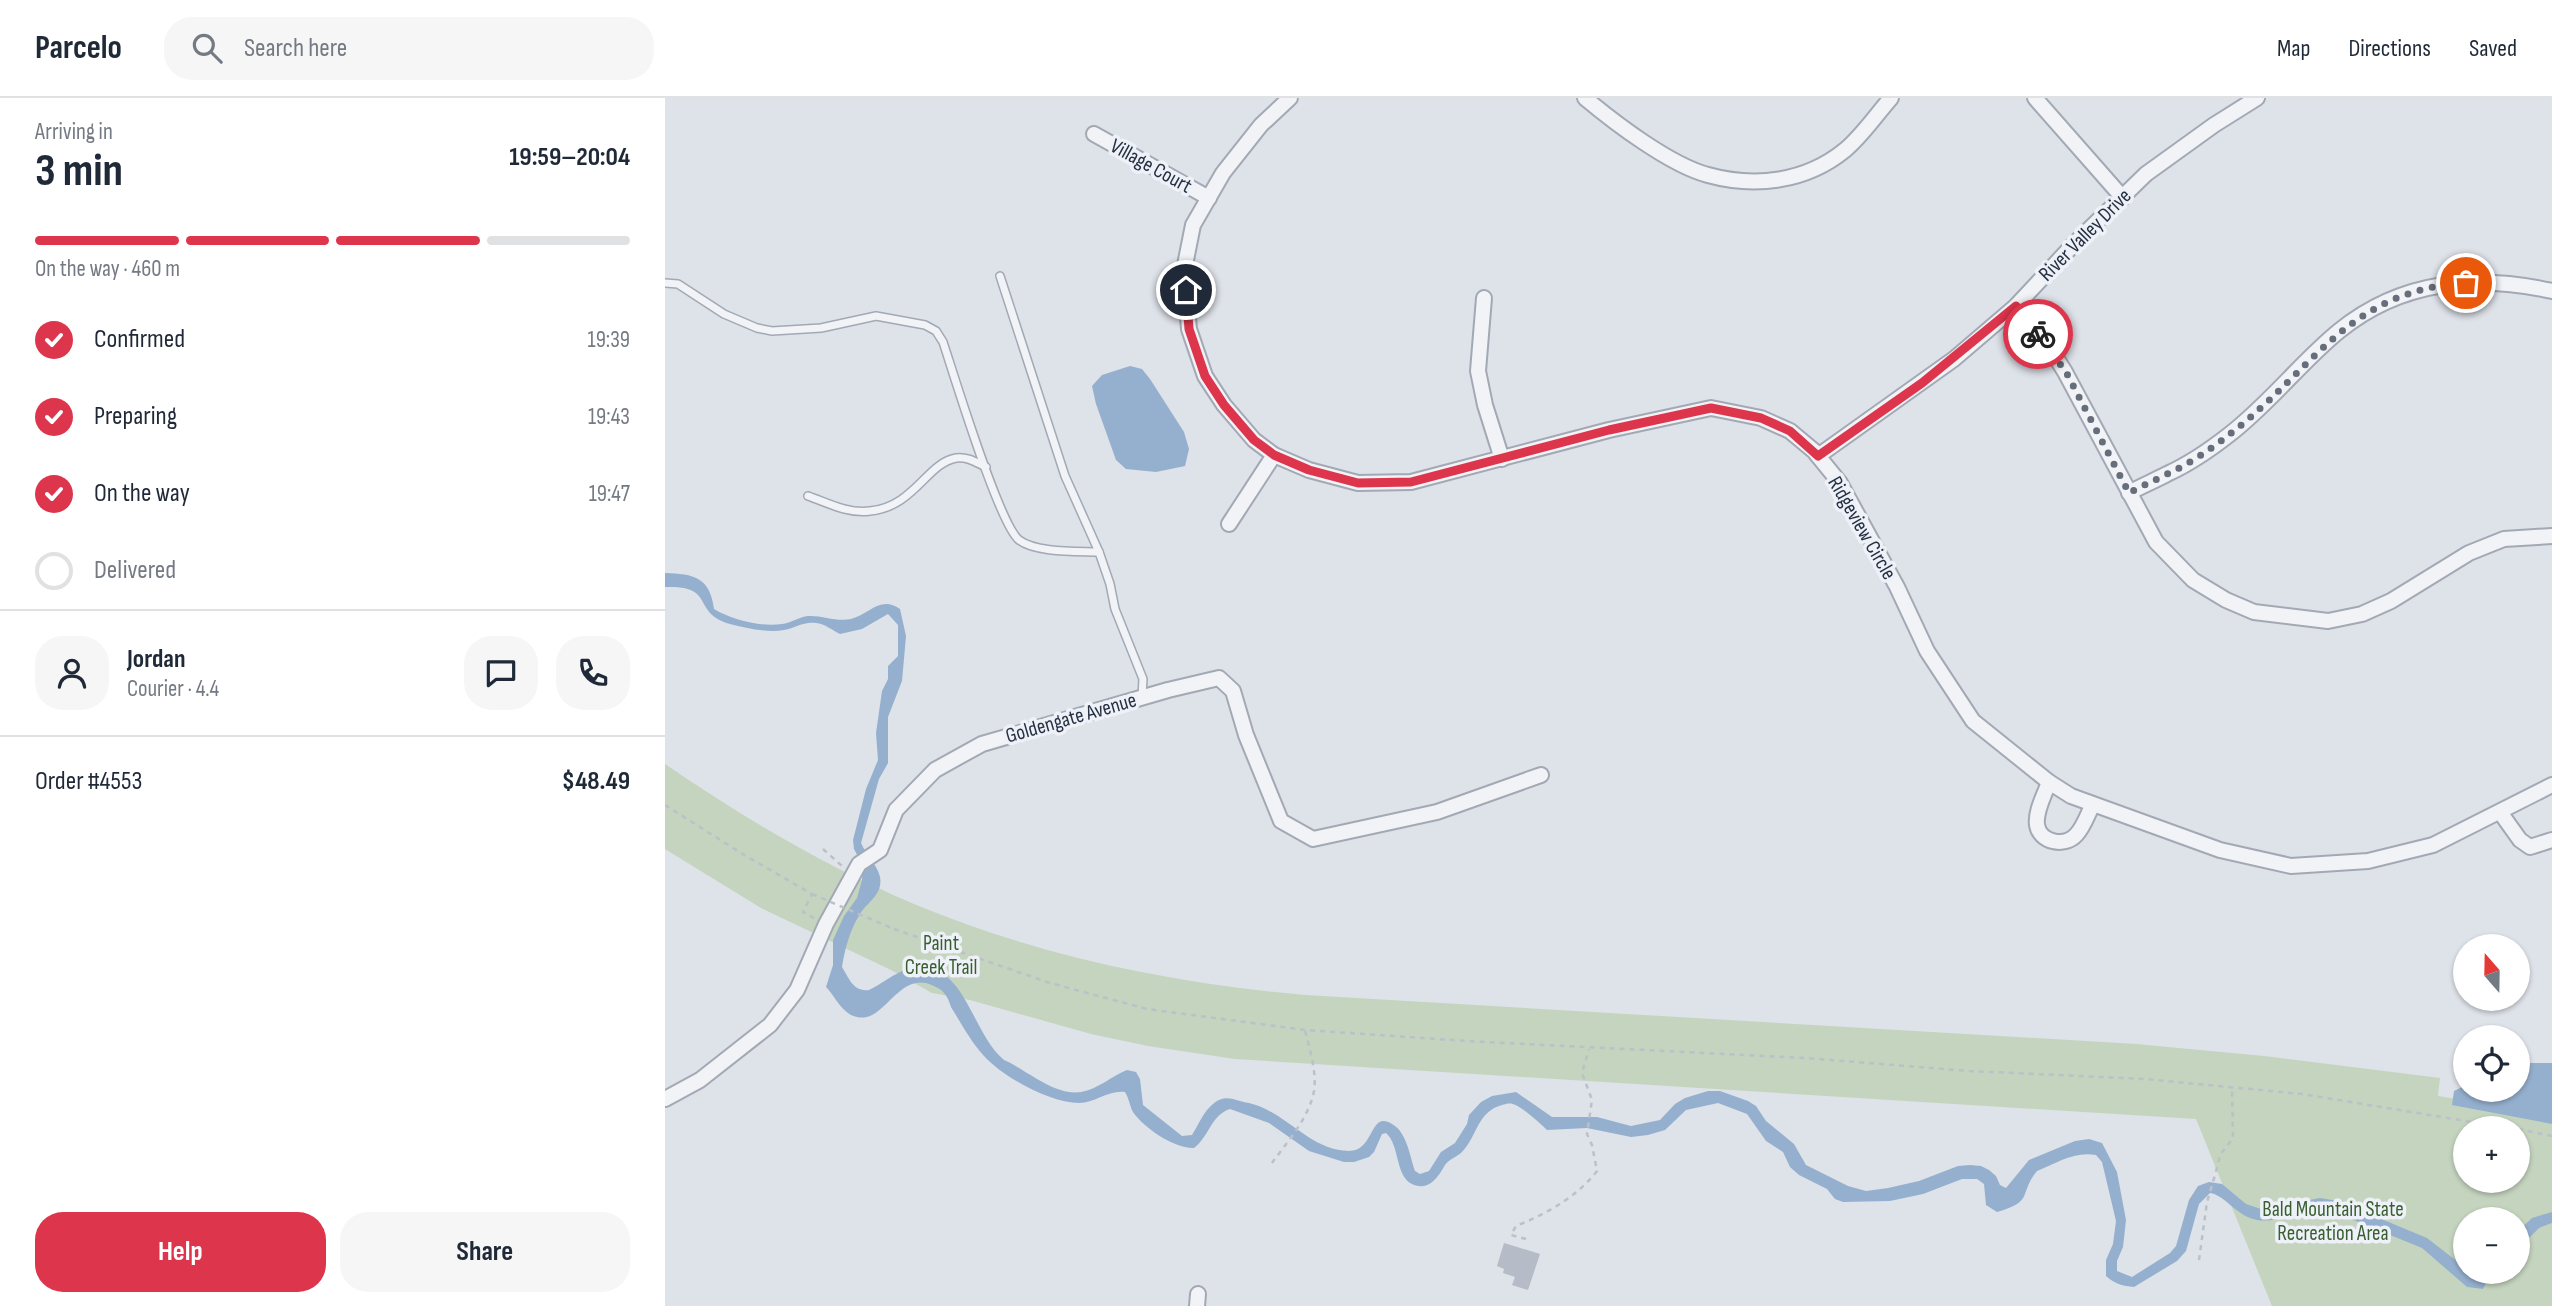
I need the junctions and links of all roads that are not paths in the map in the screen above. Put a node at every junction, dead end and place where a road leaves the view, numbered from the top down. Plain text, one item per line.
1 (1290, 98) edge
2 (1585, 98) edge
3 (1891, 98) edge
4 (2035, 98) edge
5 (2257, 98) edge
6 (1094, 134) dead end
7 (1209, 198) junction
8 (2123, 198) junction
9 (1000, 276) dead end
10 (665, 283) edge
11 (2552, 291) edge
12 (1484, 298) dead end
13 (2016, 306) junction
14 (1274, 455) junction
15 (1818, 456) junction
16 (1502, 459) junction
17 (986, 468) junction
18 (2129, 493) junction
19 (808, 496) dead end
20 (1229, 523) dead end
21 (2552, 536) edge
22 (1099, 552) junction
23 (1142, 698) junction
24 (1541, 775) dead end
25 (2049, 782) junction
26 (2552, 786) edge
27 (2092, 806) junction
28 (2500, 812) junction
29 (2552, 840) edge
30 (665, 1099) edge

1 - 7 street, Ridgeview Circle
2 - 3 street
4 - 8 street
5 - 8 street, River Valley Drive
6 - 7 street, Village Court
7 - 14 street, Ridgeview Circle
8 - 13 street, River Valley Drive
9 - 22 lane
10 - 17 lane
11 - 18 street
12 - 16 street
13 - 15 street, River Valley Drive
13 - 18 street
14 - 16 street, Ridgeview Circle
14 - 20 street
15 - 16 street, Ridgeview Circle
15 - 25 street, Ridgeview Circle
17 - 19 lane
17 - 22 lane
18 - 21 street
22 - 23 lane
23 - 24 street, Goldengate Avenue
23 - 30 street, Goldengate Avenue
25 - 27 street, Ridgeview Circle
25 - 27 street
26 - 28 street, Ridgeview Circle
27 - 28 street, Ridgeview Circle
28 - 29 street

